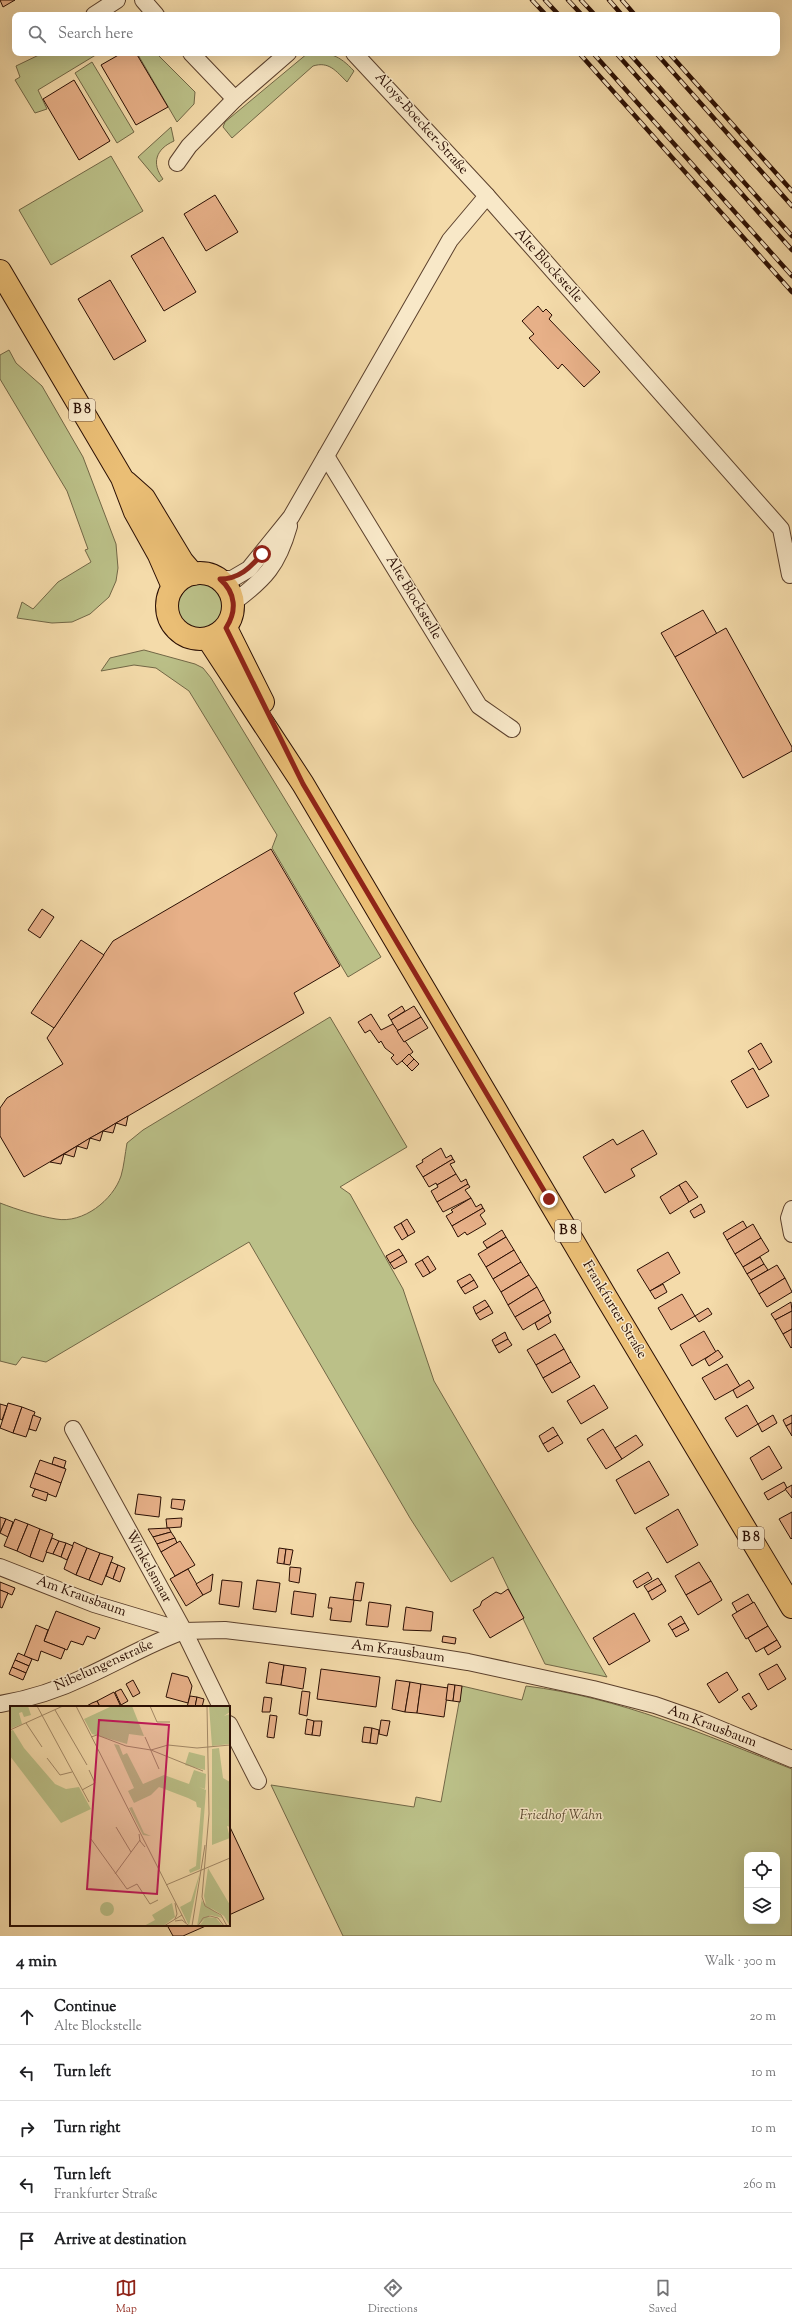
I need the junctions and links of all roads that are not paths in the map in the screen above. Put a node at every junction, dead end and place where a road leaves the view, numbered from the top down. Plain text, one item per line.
1 (117, 0) edge
2 (143, 0) edge
3 (99, 12) edge
4 (153, 12) edge
5 (194, 56) edge
6 (285, 56) edge
7 (357, 56) edge
8 (235, 99) junction
9 (177, 163) dead end
10 (487, 196) junction
11 (0, 271) edge
12 (326, 456) junction
13 (122, 478) junction
14 (291, 517) junction
15 (193, 574) junction
16 (790, 575) dead end
17 (220, 579) junction
18 (173, 587) junction
19 (234, 602) junction
20 (226, 628) junction
21 (208, 639) junction
22 (512, 729) dead end
23 (303, 784) junction
24 (792, 1209) edge
25 (792, 1234) edge
26 (73, 1429) dead end
27 (0, 1567) edge
28 (792, 1607) edge
29 (184, 1631) junction
30 (0, 1704) edge
31 (221, 1706) edge
32 (230, 1726) edge
33 (792, 1759) edge
34 (258, 1781) dead end

1 - 3 street
2 - 4 street
5 - 8 street
6 - 8 street
7 - 10 street, Aloys-Boecker-Straße
8 - 9 street
10 - 12 street
10 - 16 street, Alte Blockstelle
11 - 13 main road, B 8
12 - 14 street
12 - 22 street, Alte Blockstelle
13 - 15 main road, B 8
13 - 18 main road, B 8
14 - 17 street
14 - 19 street
15 - 17 main road
15 - 18 main road
17 - 19 main road
18 - 21 main road
19 - 20 main road
20 - 21 main road
20 - 23 main road, Frankfurter Straße / B 8
21 - 23 main road, Frankfurter Straße / B 8
23 - 28 main road, Frankfurter Straße / B 8
24 - 25 street
26 - 29 street, Winkelsmaar
27 - 29 street, Am Krausbaum
29 - 30 street, Nibelungenstraße
29 - 31 street, Winkelsmaar
29 - 33 street, Am Krausbaum
32 - 34 street

